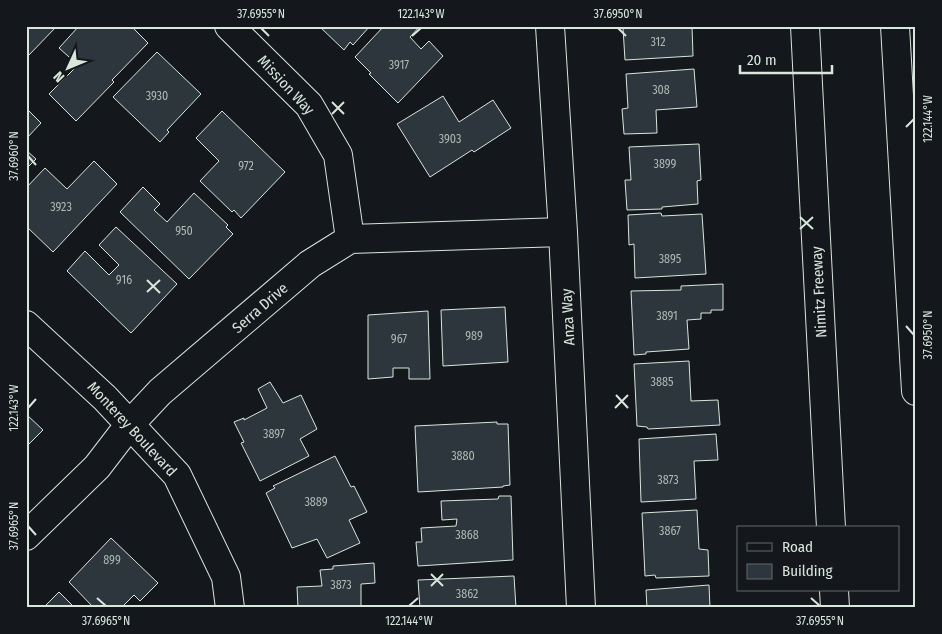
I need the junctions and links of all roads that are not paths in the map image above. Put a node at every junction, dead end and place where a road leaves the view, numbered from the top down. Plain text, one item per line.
1 (229, 26) edge
2 (550, 26) edge
3 (805, 26) edge
4 (895, 26) edge
5 (564, 232) junction
6 (350, 239) junction
7 (26, 325) edge
8 (916, 390) edge
9 (130, 424) junction
10 (831, 526) edge
11 (26, 536) edge
12 (834, 592) edge
13 (230, 608) edge
14 (582, 608) edge
15 (835, 608) edge

1 - 6 main road, Mission Way
2 - 5 main road, Anza Way
3 - 10 main road, Nimitz Freeway
4 - 8 main road
5 - 6 main road
5 - 14 main road, Anza Way
6 - 9 main road, Serra Drive
7 - 9 main road, Monterey Boulevard
9 - 11 main road, Serra Drive
9 - 13 main road, Monterey Boulevard
12 - 15 main road

